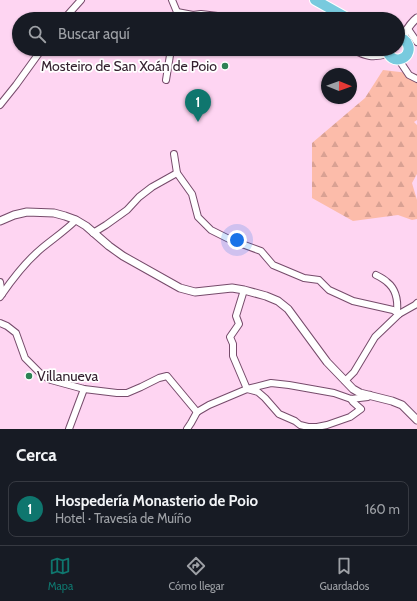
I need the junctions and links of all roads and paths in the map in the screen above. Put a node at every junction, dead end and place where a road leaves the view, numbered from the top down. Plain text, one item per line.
1 (82, 0) edge
2 (172, 0) edge
3 (315, 0) edge
4 (71, 12) edge
5 (177, 12) edge
6 (336, 12) edge
7 (417, 18) edge
8 (408, 29) junction
9 (405, 32) edge
10 (405, 42) edge
11 (417, 42) edge
12 (37, 56) edge
13 (170, 56) edge
14 (367, 56) edge
15 (381, 56) edge
16 (390, 56) edge
17 (412, 56) edge
18 (399, 60) junction
19 (417, 79) edge
20 (166, 80) dead end
21 (0, 105) edge
22 (174, 154) dead end
23 (178, 173) junction
24 (76, 220) junction
25 (0, 221) edge
26 (93, 233) junction
27 (376, 275) dead end
28 (0, 282) edge
29 (244, 290) junction
30 (1, 295) edge
31 (417, 303) edge
32 (398, 313) junction
33 (0, 323) edge
34 (345, 381) junction
35 (84, 389) junction
36 (247, 389) junction
37 (370, 395) junction
38 (351, 399) junction
39 (197, 412) junction
40 (417, 420) edge
41 (300, 427) edge
42 (69, 429) edge
43 (187, 429) edge

1 - 4 street
2 - 5 street
3 - 6 highway
7 - 8 street
8 - 9 street
8 - 11 street
10 - 17 highway
12 - 21 street
13 - 20 street
14 - 15 street
16 - 18 highway
17 - 18 highway
18 - 19 street
22 - 23 street
23 - 26 street
23 - 32 street
24 - 25 street
24 - 26 street
24 - 30 street
26 - 29 street
27 - 32 street
28 - 30 street
29 - 34 street
29 - 36 street
31 - 32 street
32 - 34 street
33 - 35 street
34 - 37 street
35 - 39 street
35 - 42 street
36 - 38 street
36 - 39 street
36 - 41 street
37 - 38 street
37 - 40 street
38 - 41 street
39 - 43 street

